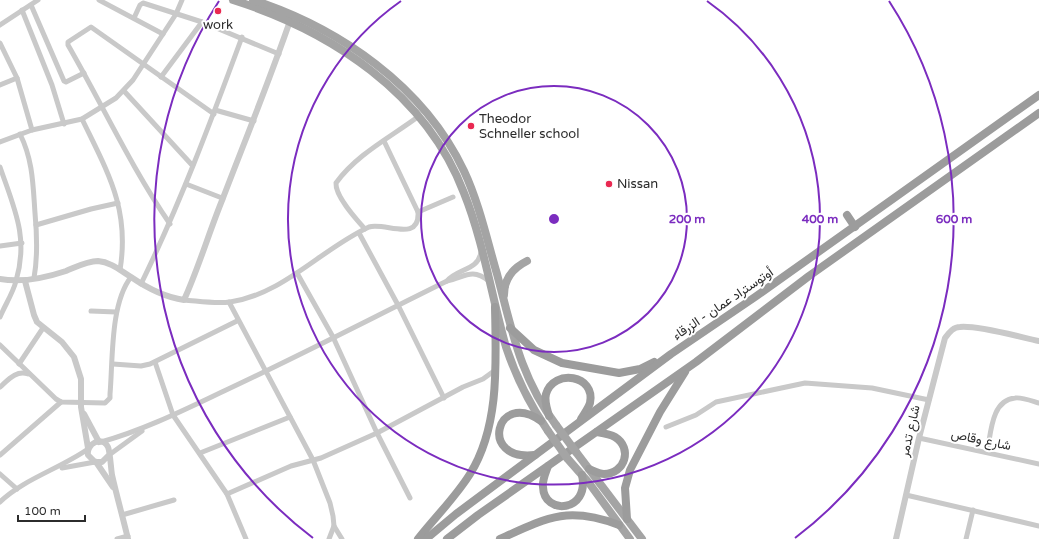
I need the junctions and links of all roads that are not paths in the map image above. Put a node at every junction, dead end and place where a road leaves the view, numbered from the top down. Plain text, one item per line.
1 (25, 0) edge
2 (38, 0) edge
3 (99, 0) edge
4 (182, 0) edge
5 (233, 0) edge
6 (253, 0) edge
7 (29, 6) junction
8 (22, 10) junction
9 (176, 14) junction
10 (134, 18) junction
11 (291, 18) junction
12 (202, 22) junction
13 (0, 25) edge
14 (162, 34) junction
15 (242, 37) junction
16 (0, 43) edge
17 (355, 53) junction
18 (279, 54) junction
19 (143, 64) junction
20 (84, 73) junction
21 (161, 77) junction
22 (17, 78) junction
23 (0, 85) edge
24 (124, 91) junction
25 (1039, 95) edge
26 (102, 108) junction
27 (214, 112) junction
28 (1039, 113) edge
29 (419, 116) junction
30 (82, 120) junction
31 (254, 120) junction
32 (64, 124) junction
33 (32, 130) junction
34 (20, 134) junction
35 (384, 141) junction
36 (0, 142) edge
37 (192, 165) junction
38 (0, 167) edge
39 (186, 184) junction
40 (453, 196) dead end
41 (222, 198) junction
42 (118, 203) junction
43 (418, 212) junction
44 (847, 215) dead end
45 (170, 224) junction
46 (36, 225) junction
47 (855, 226) junction
48 (365, 229) junction
49 (359, 233) junction
50 (22, 243) junction
51 (0, 246) edge
52 (481, 251) junction
53 (527, 261) dead end
54 (494, 266) junction
55 (485, 268) junction
56 (120, 270) junction
57 (297, 273) junction
58 (34, 278) junction
59 (131, 278) junction
60 (0, 279) edge
61 (25, 281) junction
62 (448, 281) junction
63 (488, 281) junction
64 (16, 282) junction
65 (141, 284) junction
66 (184, 300) junction
67 (229, 302) junction
68 (504, 304) junction
69 (398, 305) junction
70 (495, 307) junction
71 (91, 311) dead end
72 (116, 312) junction
73 (0, 317) edge
74 (237, 321) junction
75 (43, 328) junction
76 (510, 328) junction
77 (333, 337) junction
78 (1039, 341) edge
79 (0, 345) edge
80 (671, 354) junction
81 (155, 362) junction
82 (19, 364) junction
83 (113, 364) junction
84 (688, 367) junction
85 (494, 371) junction
86 (265, 372) junction
87 (31, 375) junction
88 (483, 379) junction
89 (494, 384) junction
90 (0, 387) edge
91 (444, 398) junction
92 (929, 400) junction
93 (61, 402) junction
94 (1039, 402) edge
95 (80, 405) junction
96 (173, 415) junction
97 (549, 416) junction
98 (290, 417) junction
99 (541, 421) junction
100 (154, 423) junction
101 (579, 423) junction
102 (666, 427) dead end
103 (597, 432) junction
104 (377, 433) junction
105 (919, 438) junction
106 (100, 442) junction
107 (88, 449) junction
108 (987, 452) junction
109 (200, 453) junction
110 (0, 455) edge
111 (108, 455) junction
112 (536, 455) junction
113 (313, 460) junction
114 (95, 462) junction
115 (1039, 464) edge
116 (548, 466) junction
117 (589, 469) junction
118 (55, 470) junction
119 (0, 474) edge
120 (582, 475) junction
121 (17, 489) junction
122 (116, 493) junction
123 (227, 494) junction
124 (906, 495) junction
125 (410, 498) dead end
126 (174, 500) dead end
127 (0, 502) edge
128 (972, 510) junction
129 (122, 514) junction
130 (627, 519) junction
131 (334, 526) junction
132 (620, 526) junction
133 (1039, 526) edge
134 (128, 538) edge
135 (117, 539) edge
136 (246, 539) edge
137 (329, 539) edge
138 (342, 539) edge
139 (418, 539) edge
140 (426, 539) edge
141 (447, 539) edge
142 (500, 539) edge
143 (630, 539) edge
144 (642, 539) edge
145 (896, 539) edge
146 (966, 539) edge

1 - 7 street
2 - 7 street
3 - 10 street
4 - 9 street
5 - 11 main road
6 - 11 main road
7 - 8 street
7 - 20 street
8 - 13 street
8 - 32 street
9 - 10 street
9 - 12 street
9 - 14 street
10 - 14 street
11 - 17 main road
11 - 18 street
12 - 15 street
12 - 21 street
14 - 19 street
15 - 18 street
15 - 27 street
16 - 22 street
17 - 29 main road
17 - 54 main road
18 - 31 street
19 - 20 street
19 - 21 street
19 - 24 street
20 - 26 street
21 - 27 street
22 - 23 street
22 - 33 street
24 - 26 street
24 - 37 street
25 - 47 highway, أوتوستراد عمان - الزرقاء
26 - 30 street
26 - 45 street
27 - 31 street
27 - 37 street
28 - 84 highway, أوتوستراد عمان - الزرقاء
29 - 35 street
29 - 52 main road
30 - 32 street
30 - 42 street
31 - 41 street
32 - 33 street
33 - 34 street
34 - 36 street
34 - 46 street
35 - 43 street
35 - 48 street
37 - 39 street
38 - 50 street
39 - 41 street
39 - 45 street
40 - 43 street
41 - 66 street
42 - 46 street
42 - 56 street
43 - 48 street
44 - 47 highway
45 - 65 street
46 - 58 street
47 - 80 highway, أوتوستراد عمان - الزرقاء
48 - 49 street
49 - 57 street
49 - 69 street
50 - 51 street
50 - 64 street
52 - 55 main road
52 - 62 street
53 - 68 main road
54 - 55 main road
54 - 68 main road
55 - 63 main road
56 - 58 street
56 - 59 street
57 - 67 street
57 - 77 street
58 - 61 street
59 - 65 street
59 - 72 street
60 - 64 street
61 - 64 street
61 - 75 street
62 - 63 street
62 - 69 street
63 - 70 main road
64 - 73 street
65 - 66 street
66 - 67 street
67 - 74 street
68 - 76 main road
69 - 77 street
69 - 91 street
70 - 85 highway
70 - 99 main road
71 - 72 street
72 - 83 street
74 - 81 street
74 - 86 street
75 - 82 street
75 - 95 street
76 - 80 highway
76 - 97 main road
77 - 86 street
77 - 104 street
78 - 92 street, شارع تدمر
79 - 82 street
80 - 101 highway, أوتوستراد عمان - الزرقاء
81 - 83 street
81 - 96 street
82 - 87 street
83 - 95 street
84 - 103 highway, أوتوستراد عمان - الزرقاء
84 - 130 highway
85 - 88 street
85 - 89 highway
86 - 96 street
86 - 98 street
87 - 90 street
87 - 93 street
88 - 89 street
88 - 91 street
89 - 139 highway
91 - 104 street
92 - 102 street
92 - 105 street, شارع تدمر
93 - 95 street
93 - 110 street
94 - 108 street
95 - 106 street
95 - 107 street
96 - 100 street
96 - 109 street
97 - 101 highway
97 - 117 main road, bridge
98 - 109 street
98 - 113 street
99 - 112 highway
99 - 120 main road, bridge
100 - 106 street
100 - 111 street
101 - 112 highway, أوتوستراد عمان - الزرقاء
103 - 116 highway, أوتوستراد عمان - الزرقاء
103 - 117 highway
104 - 113 street
104 - 125 street
105 - 108 street, شارع وقاص
105 - 124 street, شارع تدمر
106 - 107 street
106 - 111 street
107 - 114 street
107 - 118 street
108 - 115 street, شارع وقاص
109 - 123 street
111 - 114 street
111 - 122 street
112 - 140 highway, أوتوستراد عمان - الزرقاء
113 - 123 street
113 - 131 street
114 - 118 street
114 - 122 street
116 - 120 highway
116 - 141 highway, أوتوستراد عمان - الزرقاء
117 - 130 main road
118 - 121 street
119 - 121 street
120 - 132 main road
121 - 127 street
122 - 129 street
123 - 136 street
124 - 128 street
124 - 145 street, شارع تدمر
126 - 129 street
128 - 133 street
128 - 146 street
129 - 134 street
130 - 144 main road
131 - 137 street
131 - 138 street
132 - 142 highway
132 - 143 main road
134 - 135 street

